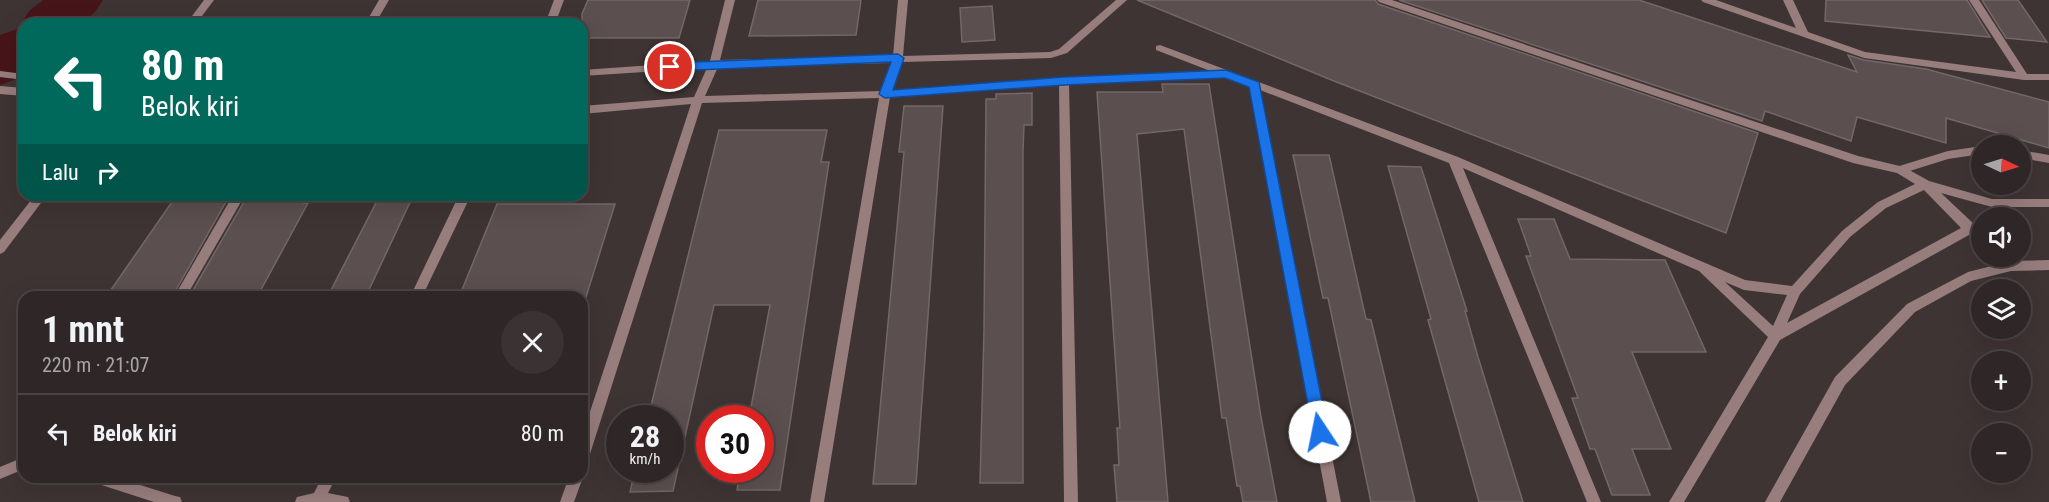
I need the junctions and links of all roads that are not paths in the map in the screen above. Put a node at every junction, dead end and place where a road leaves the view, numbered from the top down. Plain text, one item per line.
1 (209, 0) edge
2 (384, 0) edge
3 (559, 0) edge
4 (730, 0) edge
5 (903, 0) edge
6 (1122, 0) edge
7 (1382, 0) edge
8 (1706, 0) edge
9 (1788, 0) edge
10 (1974, 0) edge
11 (196, 18) edge
12 (374, 18) edge
13 (552, 18) edge
14 (1803, 32) junction
15 (1160, 48) dead end
16 (898, 58) junction
17 (714, 64) junction
18 (588, 73) edge
19 (0, 74) edge
20 (1226, 74) junction
21 (18, 76) edge
22 (2024, 76) junction
23 (2049, 76) edge
24 (1064, 81) junction
25 (1254, 85) junction
26 (0, 90) edge
27 (18, 92) edge
28 (885, 94) junction
29 (698, 100) junction
30 (588, 109) edge
31 (1971, 152) edge
32 (2031, 156) edge
33 (2049, 159) edge
34 (1454, 160) junction
35 (1900, 170) junction
36 (1925, 184) junction
37 (36, 201) edge
38 (236, 201) edge
39 (462, 201) edge
40 (2049, 203) edge
41 (1971, 228) joint
42 (0, 249) edge
43 (2049, 265) edge
44 (1699, 266) junction
45 (2003, 268) joint
46 (183, 291) edge
47 (419, 291) edge
48 (1795, 291) junction
49 (1775, 336) junction
50 (588, 439) edge
51 (18, 466) edge
52 (0, 473) edge
53 (113, 483) edge
54 (326, 483) edge
55 (574, 483) edge
56 (319, 498) junction
57 (175, 502) edge
58 (302, 502) edge
59 (343, 502) edge
60 (567, 502) edge
61 (817, 502) edge
62 (1071, 502) edge
63 (1334, 502) edge
64 (1594, 502) edge
65 (1676, 502) edge
66 (1772, 502) edge

1 - 11 street
2 - 12 street
3 - 13 street
4 - 17 street
5 - 16 street
6 - 16 street
7 - 35 street
8 - 14 street
9 - 14 street
10 - 22 street
14 - 22 street
15 - 20 street
16 - 17 street
16 - 28 street
17 - 18 street
17 - 29 street
19 - 21 street
20 - 24 street
20 - 25 street
22 - 23 street
24 - 28 street
24 - 62 street
25 - 34 street
25 - 63 street
26 - 27 street
28 - 29 street
28 - 61 street
29 - 30 street
29 - 50 street
31 - 35 street
32 - 33 street
34 - 44 street
34 - 64 street
35 - 36 street
36 - 40 street
36 - 41 street
36 - 48 street
37 - 42 street
38 - 46 street
39 - 47 street
41 - 49 street
43 - 45 street
44 - 48 street
44 - 49 street
45 - 66 street
48 - 49 street
49 - 65 street
51 - 52 street
53 - 57 street
54 - 56 street
55 - 60 street
56 - 58 street
56 - 59 street

